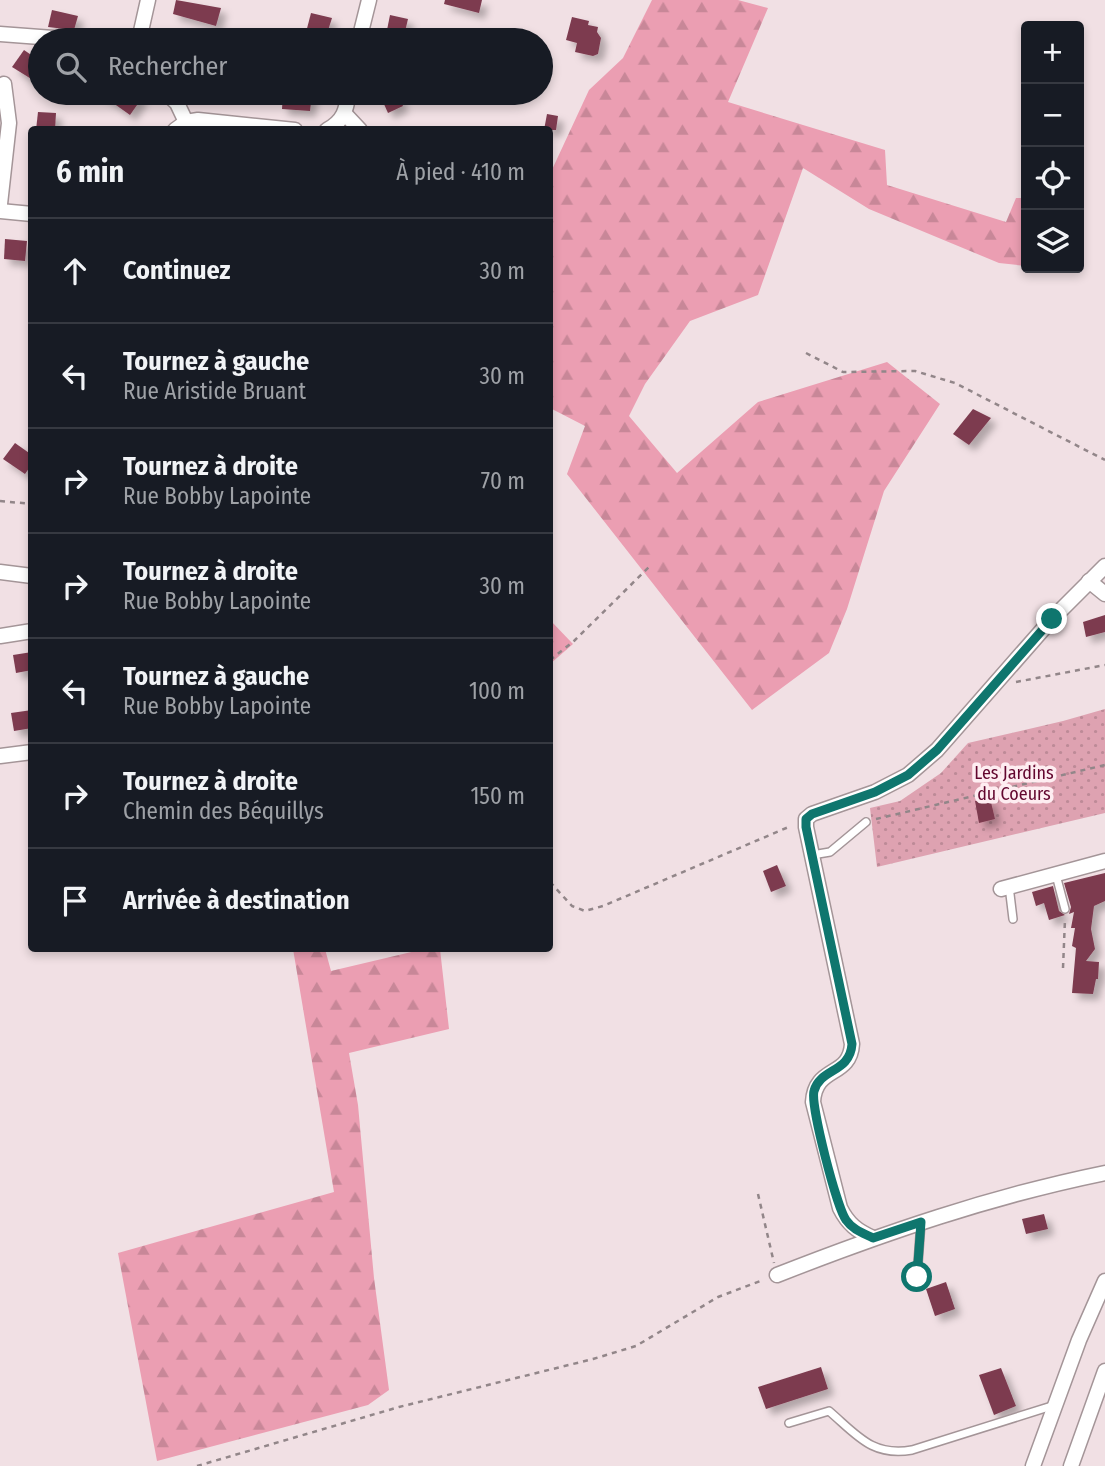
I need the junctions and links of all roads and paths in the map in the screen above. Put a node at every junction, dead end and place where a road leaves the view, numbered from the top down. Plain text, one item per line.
1 (148, 0) edge
2 (369, 0) edge
3 (142, 28) edge
4 (362, 28) edge
5 (0, 34) edge
6 (28, 36) edge
7 (4, 84) dead end
8 (177, 105) edge
9 (347, 105) edge
10 (345, 114) junction
11 (181, 126) edge
12 (256, 126) edge
13 (333, 126) edge
14 (356, 126) edge
15 (0, 204) edge
16 (0, 211) edge
17 (28, 214) edge
18 (806, 353) dead end
19 (1105, 460) edge
20 (0, 501) edge
21 (28, 503) edge
22 (1105, 566) edge
23 (649, 567) dead end
24 (0, 572) edge
25 (28, 576) edge
26 (1089, 580) junction
27 (1105, 594) edge
28 (28, 632) edge
29 (0, 636) edge
30 (553, 658) edge
31 (1105, 665) edge
32 (992, 687) junction
33 (28, 753) edge
34 (0, 757) edge
35 (1105, 765) edge
36 (806, 819) junction
37 (866, 821) joint
38 (812, 855) junction
39 (1105, 862) edge
40 (1056, 874) junction
41 (553, 885) edge
42 (1005, 888) joint
43 (1065, 909) joint
44 (1013, 919) dead end
45 (1063, 968) dead end
46 (1105, 1173) edge
47 (758, 1194) dead end
48 (921, 1222) junction
49 (873, 1238) junction
50 (777, 1275) junction
51 (917, 1277) dead end
52 (1105, 1281) edge
53 (1105, 1371) edge
54 (1055, 1405) junction
55 (789, 1423) dead end
56 (197, 1466) edge
57 (1033, 1466) edge
58 (1071, 1466) edge

1 - 3 street
2 - 4 street
5 - 6 street
7 - 15 street
8 - 11 street
9 - 10 street
10 - 13 street
10 - 14 street
11 - 12 street
16 - 17 street
18 - 19 path
20 - 21 path
22 - 26 street
23 - 30 path
24 - 25 street
26 - 27 street
26 - 32 street
28 - 29 street
31 - 32 path
32 - 36 street
33 - 34 street
35 - 37 path
36 - 38 street
36 - 41 path
37 - 38 lane
38 - 49 street
39 - 40 street
40 - 42 street
40 - 43 lane
42 - 44 lane
43 - 45 path
46 - 48 street
47 - 50 path
48 - 49 street
48 - 51 lane
49 - 50 street
50 - 56 path
52 - 54 street
53 - 58 street
54 - 55 lane
54 - 57 street

